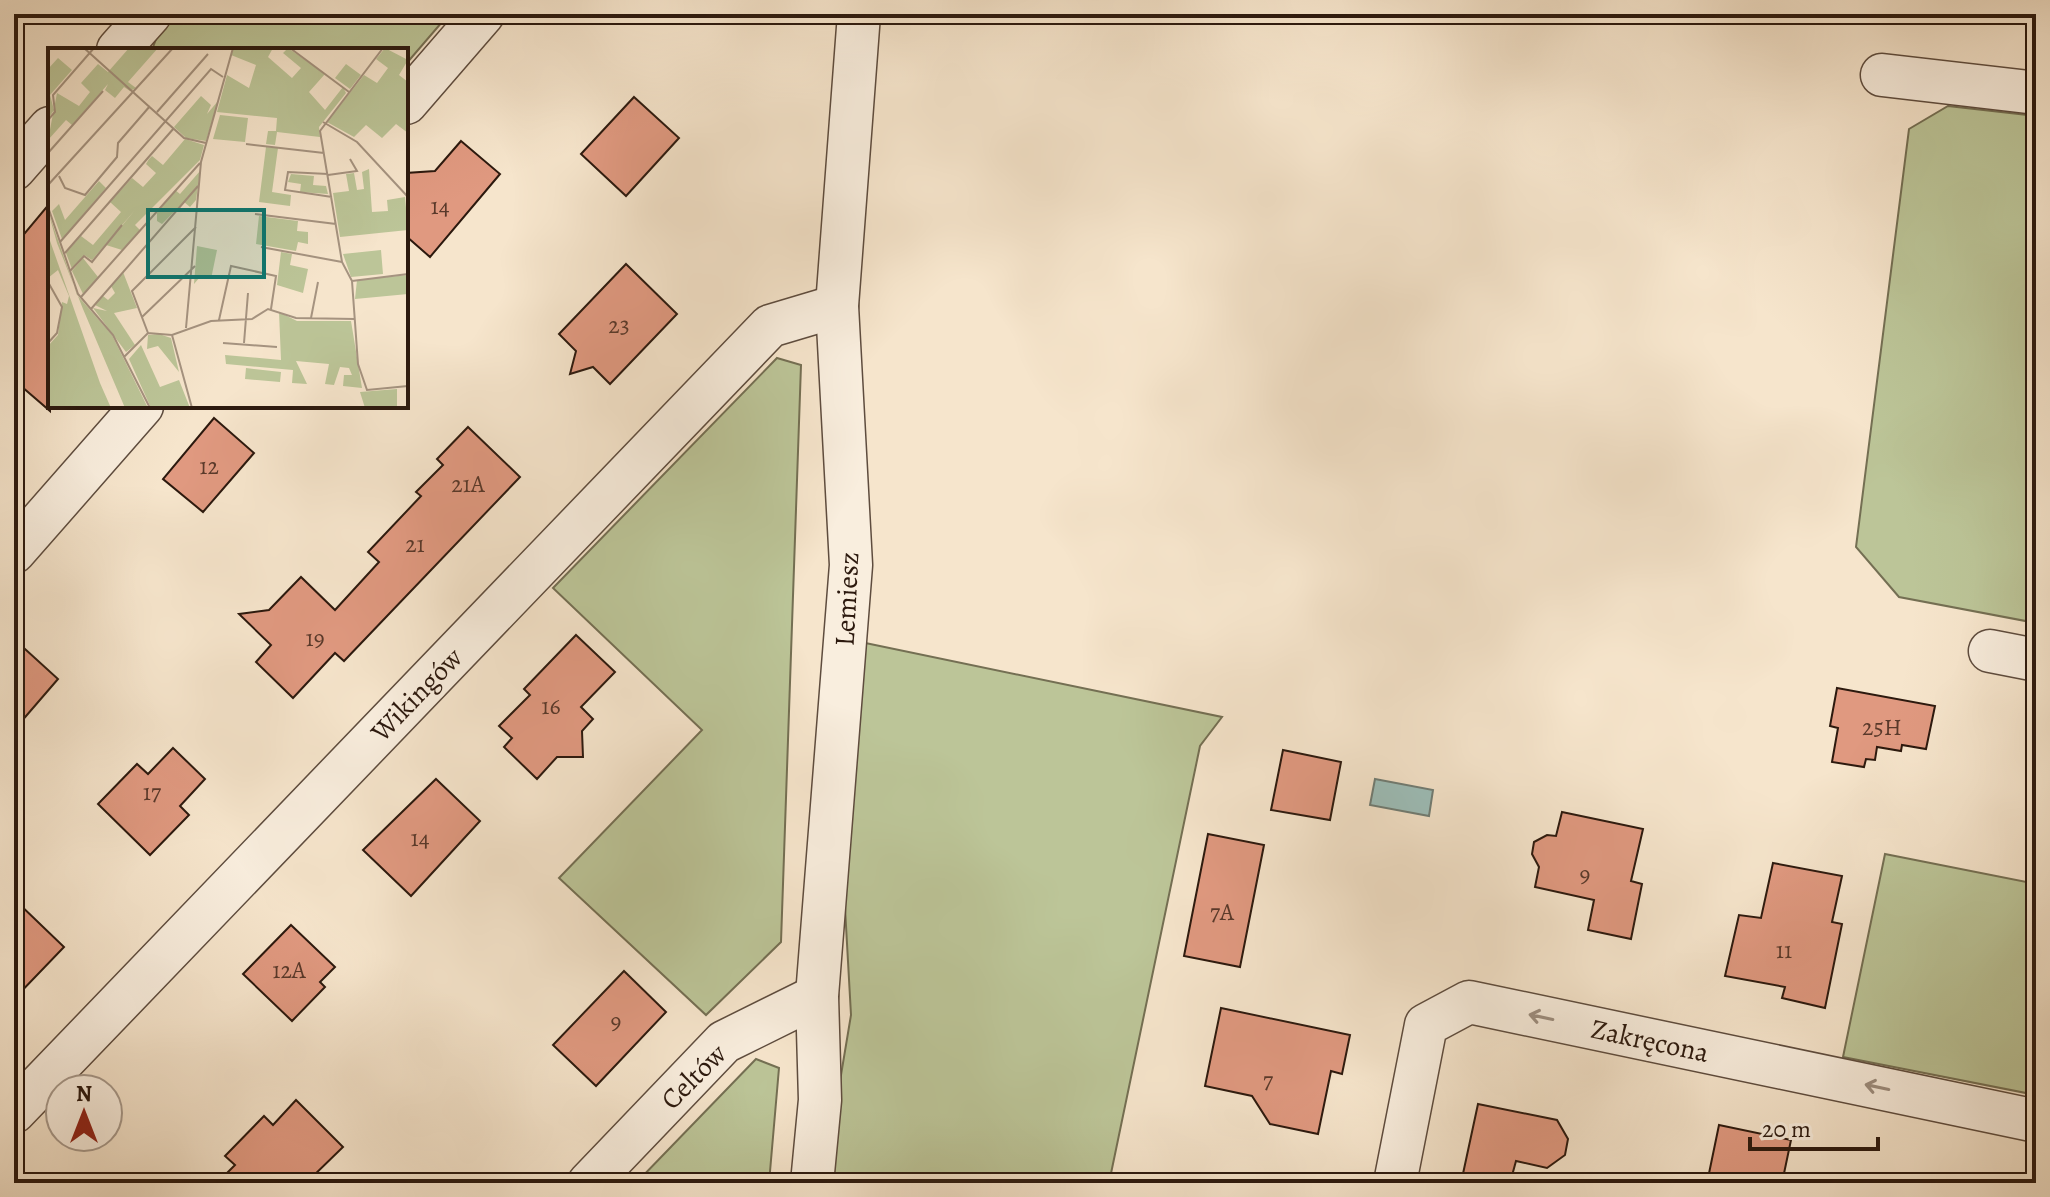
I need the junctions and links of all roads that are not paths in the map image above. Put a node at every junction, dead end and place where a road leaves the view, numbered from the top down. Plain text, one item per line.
1 (150, 14) edge
2 (483, 14) edge
3 (859, 14) edge
4 (120, 48) edge
5 (1882, 75) dead end
6 (2036, 93) edge
7 (408, 101) edge
8 (48, 130) edge
9 (14, 169) edge
10 (837, 306) junction
11 (140, 408) edge
12 (14, 552) edge
13 (1990, 651) dead end
14 (2036, 660) edge
15 (817, 996) junction
16 (14, 1112) edge
17 (2036, 1121) edge
18 (589, 1183) edge
19 (812, 1183) edge
20 (1395, 1183) edge

1 - 4 street
2 - 7 street
3 - 10 street, Lemiesz
5 - 6 street
8 - 9 street
10 - 15 street, Lemiesz
10 - 16 street, Wikingów
11 - 12 street
13 - 14 street
15 - 18 street, Celtów
15 - 19 street, Lemiesz
17 -> 20 street, Zakręcona

